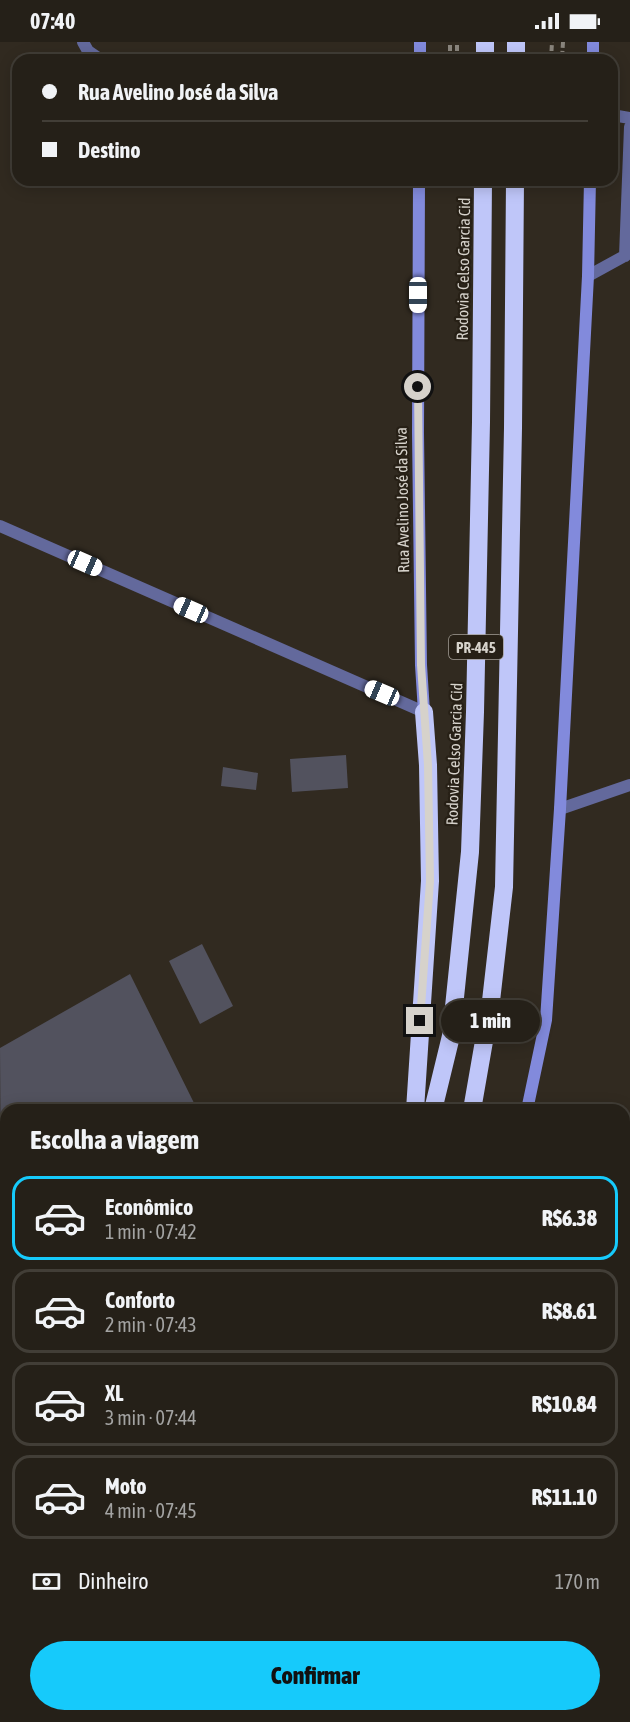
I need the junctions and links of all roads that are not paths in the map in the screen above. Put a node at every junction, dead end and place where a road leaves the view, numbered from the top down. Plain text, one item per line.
1 (83, 42) edge
2 (92, 54) edge
3 (630, 127) edge
4 (419, 186) edge
5 (483, 186) edge
6 (515, 186) edge
7 (590, 186) edge
8 (627, 255) edge
9 (588, 276) junction
10 (0, 526) edge
11 (424, 712) junction
12 (630, 785) edge
13 (560, 809) junction
14 (416, 1104) edge
15 (434, 1104) edge
16 (473, 1104) edge
17 (528, 1104) edge

1 - 2 street
3 - 8 street
4 - 11 main road, Rua Avelino José da Silva
5 - 15 highway, Rodovia Celso Garcia Cid / PR-445
6 - 16 highway, PR-445
7 - 9 main road
8 - 9 street
9 - 13 main road
10 - 11 street
11 - 14 highway
12 - 13 street
13 - 17 main road

